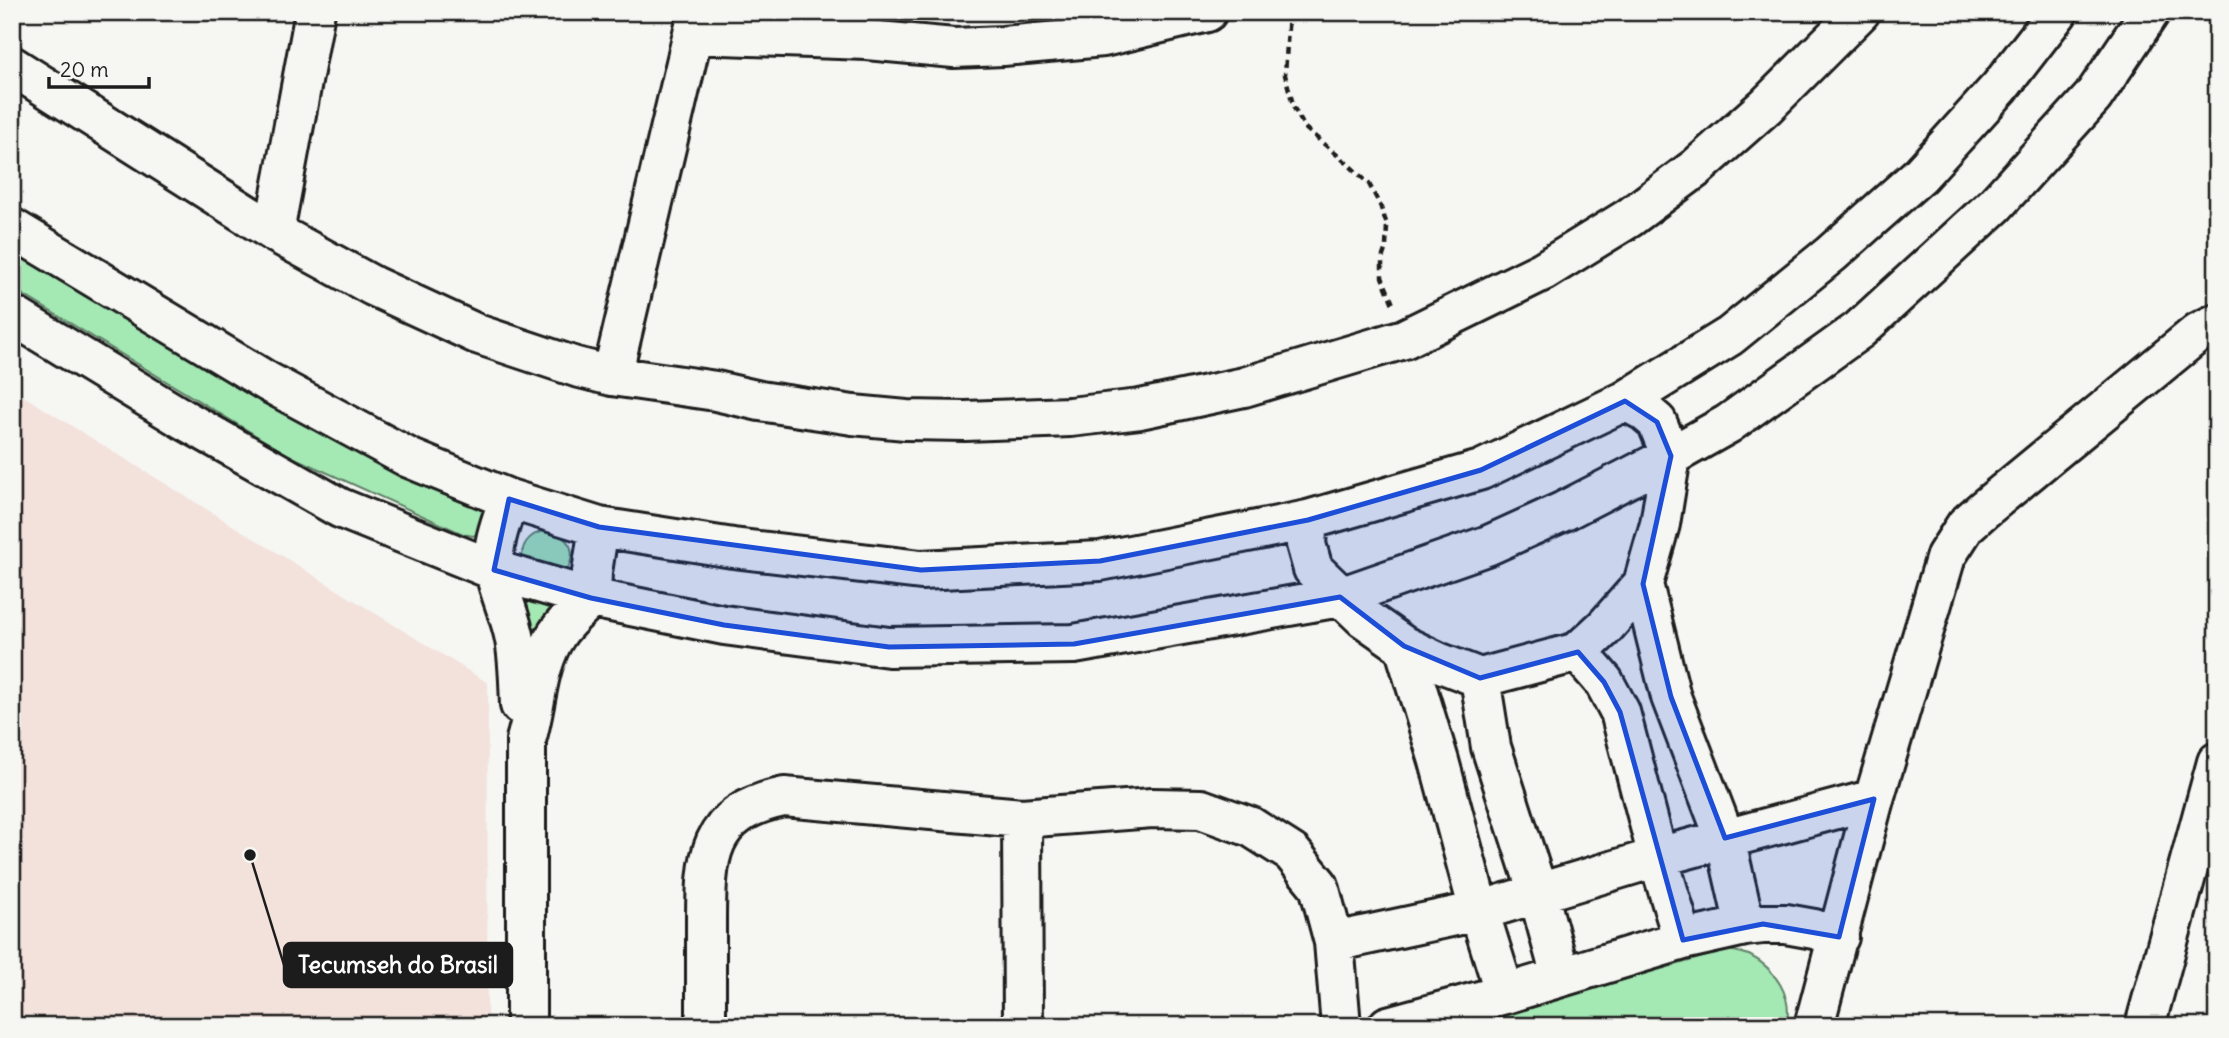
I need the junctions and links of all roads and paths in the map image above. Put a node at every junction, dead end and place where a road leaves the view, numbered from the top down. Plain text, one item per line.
1 (315, 12) edge
2 (1207, 12) edge
3 (1289, 12) edge
4 (1860, 12) edge
5 (2058, 12) edge
6 (2150, 12) edge
7 (696, 23) edge
8 (12, 66) edge
9 (12, 228) edge
10 (274, 232) junction
11 (12, 315) edge
12 (2217, 323) edge
13 (1404, 339) junction
14 (612, 376) junction
15 (1625, 401) junction
16 (1671, 456) junction
17 (509, 499) junction
18 (1308, 520) junction
19 (600, 527) junction
20 (494, 569) junction
21 (1643, 584) junction
22 (1340, 597) junction
23 (592, 598) junction
24 (1404, 646) junction
25 (1578, 652) junction
26 (1480, 678) junction
27 (526, 740) junction
28 (2217, 762) edge
29 (1874, 799) junction
30 (1022, 818) junction
31 (1726, 838) junction
32 (1658, 857) junction
33 (1538, 893) junction
34 (1479, 911) junction
35 (1745, 926) junction
36 (1839, 937) junction
37 (1683, 940) junction
38 (1335, 942) junction
39 (1561, 977) junction
40 (1504, 994) junction
41 (526, 1026) edge
42 (706, 1026) edge
43 (1023, 1026) edge
44 (1341, 1026) edge
45 (1388, 1026) edge
46 (1814, 1026) edge
47 (2145, 1026) edge

1 - 10 street
2 - 7 street
3 - 13 path
4 - 13 street
5 - 15 street
6 - 16 street
7 - 14 street
8 - 10 street
9 - 17 street
10 - 14 street
11 - 20 street
12 - 29 street
13 - 14 street
15 - 16 street
15 - 18 street
16 - 21 street
16 - 22 street
17 - 19 street
17 - 20 street
18 - 19 street
18 - 22 street
19 - 23 street
20 - 23 street
20 - 27 street
21 - 25 street
21 - 31 street
22 - 23 street
22 - 24 street
23 - 27 street
24 - 26 street
24 - 34 street
25 - 26 street
25 - 32 street
26 - 33 street
27 - 41 street
28 - 47 street
29 - 31 street
29 - 36 street
30 - 38 street
30 - 42 street
30 - 43 street
31 - 32 street
31 - 35 street
32 - 33 street
32 - 37 street
33 - 34 street
33 - 39 street
34 - 38 street
34 - 40 street
35 - 36 street
35 - 37 street
36 - 46 street
37 - 39 street
38 - 44 street
39 - 40 street
40 - 45 street

